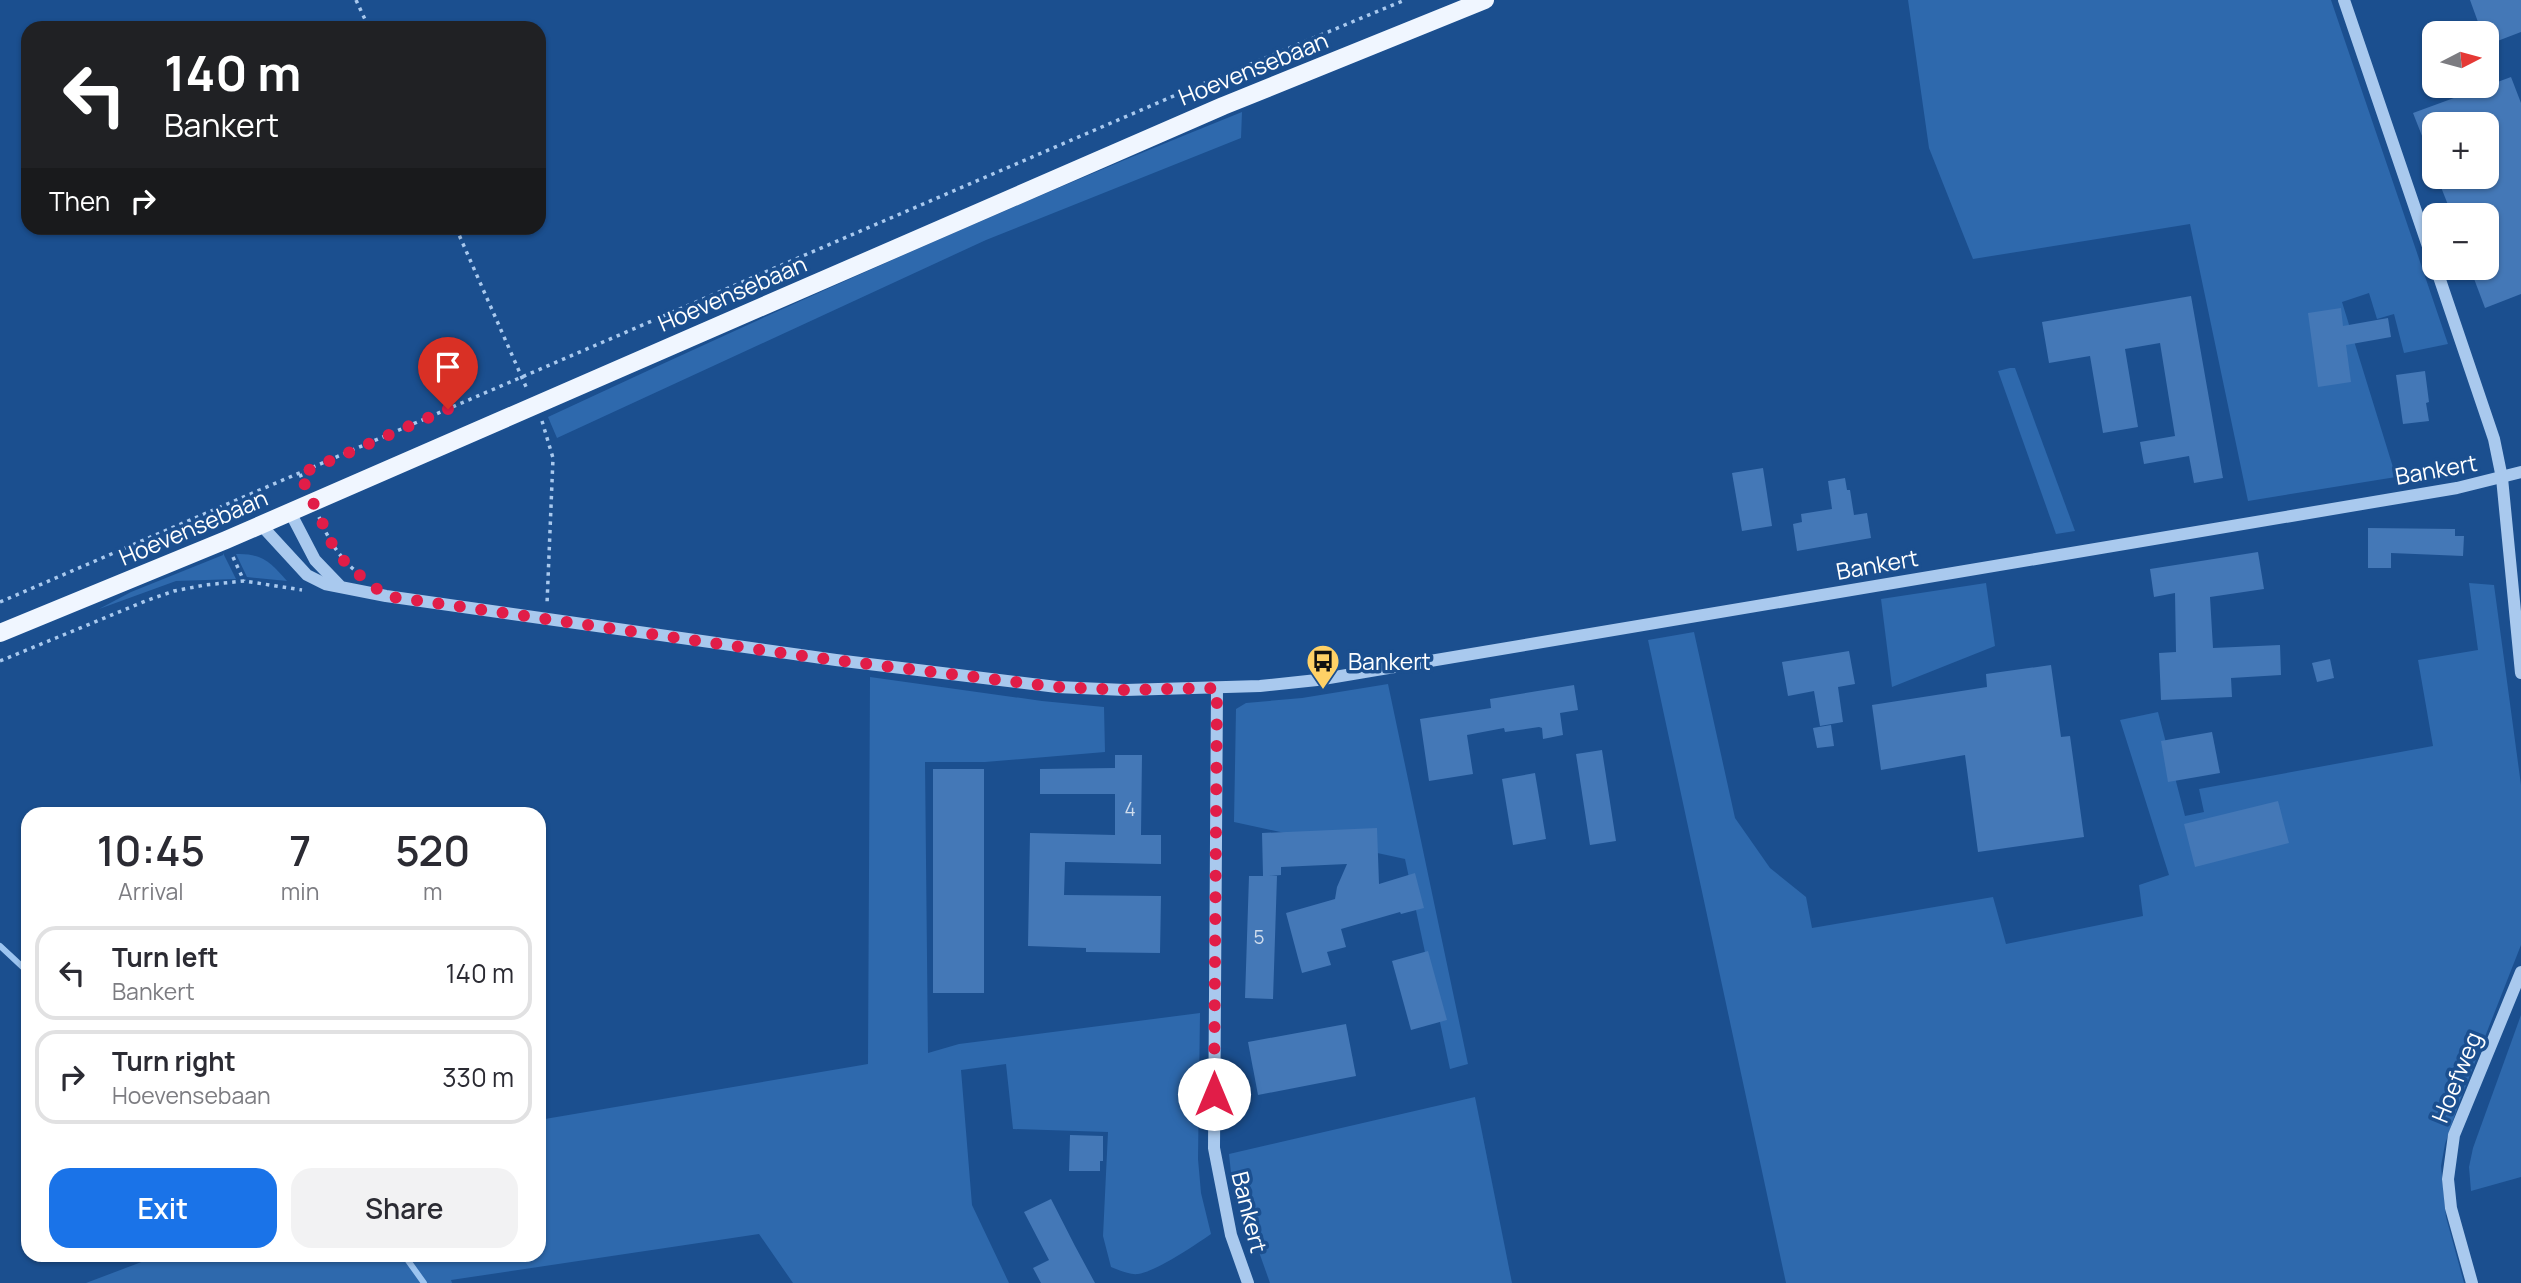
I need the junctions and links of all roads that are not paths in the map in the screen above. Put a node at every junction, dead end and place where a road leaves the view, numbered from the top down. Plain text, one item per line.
1 (1485, 0) edge
2 (2344, 0) edge
3 (2422, 228) edge
4 (2440, 280) edge
5 (2521, 472) edge
6 (2502, 478) junction
7 (290, 512) junction
8 (261, 525) junction
9 (339, 585) junction
10 (0, 633) edge
11 (2521, 673) edge
12 (1217, 688) junction
13 (2521, 972) edge
14 (1248, 1283) edge
15 (2472, 1283) edge

1 - 7 main road, Hoevensebaan
2 - 3 street
4 - 6 street
5 - 6 street, Bankert
6 - 11 street
6 - 12 street, Bankert
7 - 8 main road, Hoevensebaan
7 - 9 street
8 - 9 street, Bankert
8 - 10 main road, Hoevensebaan
9 - 12 street, Bankert
12 - 14 street, Bankert
13 - 15 street, Hoefweg

